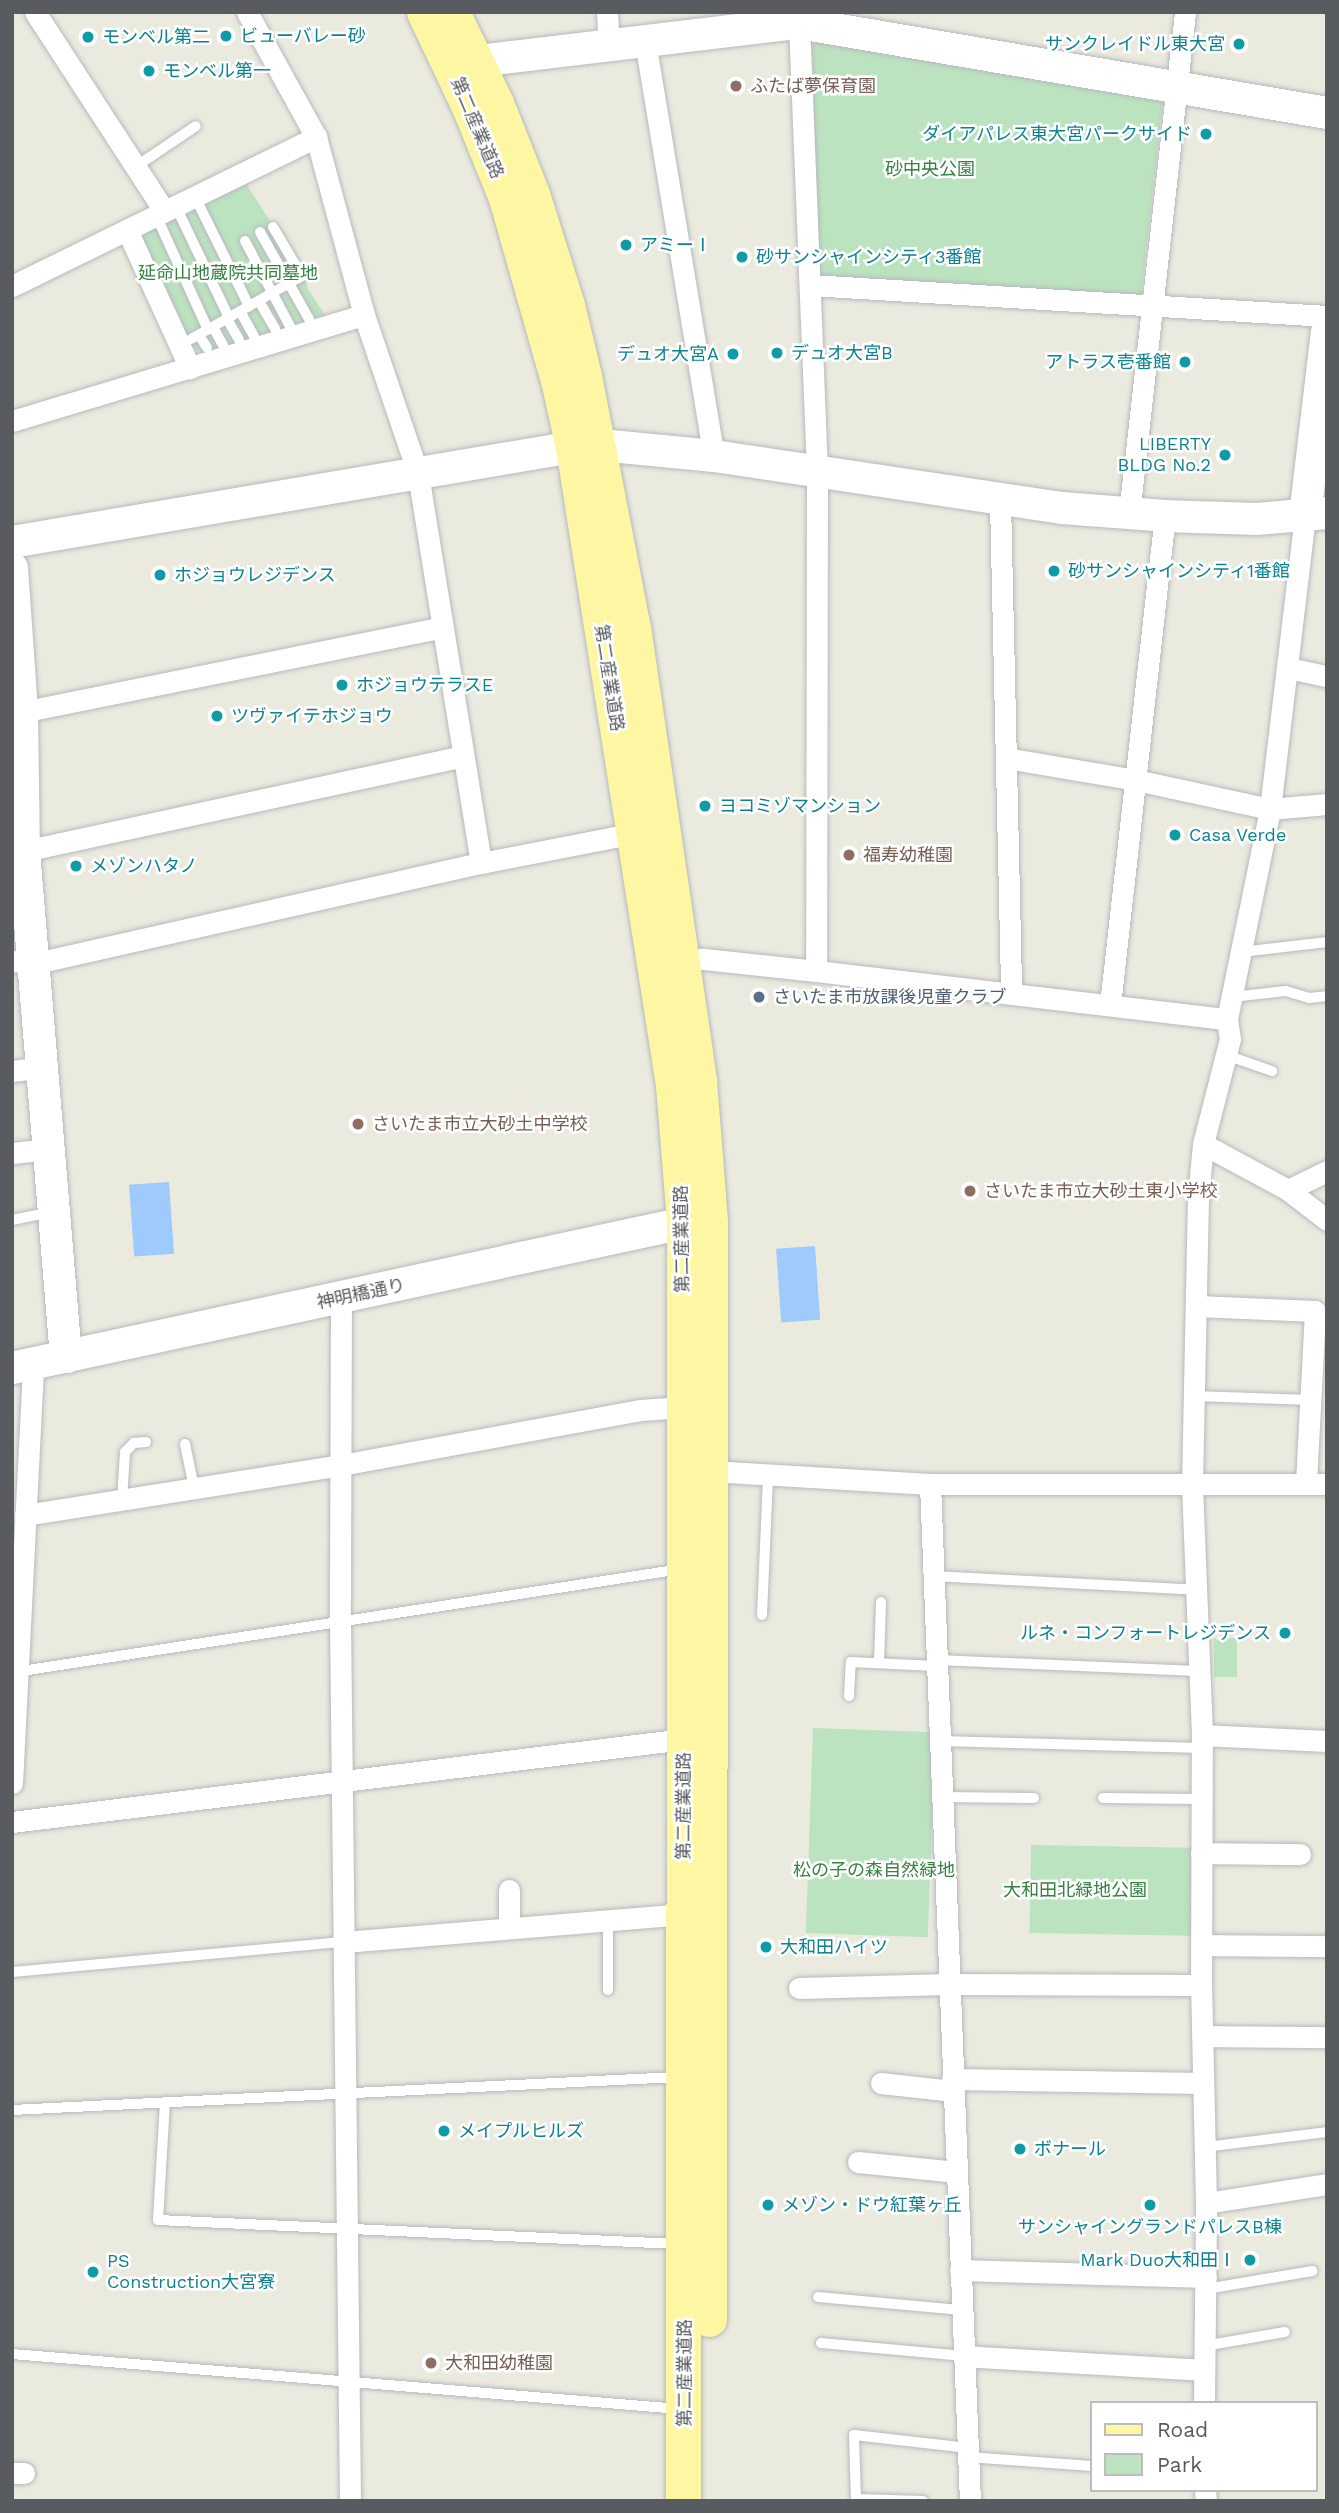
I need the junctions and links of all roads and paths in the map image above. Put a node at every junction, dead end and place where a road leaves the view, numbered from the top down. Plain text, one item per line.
1 (34, 12) edge
2 (247, 12) edge
3 (424, 12) edge
4 (452, 12) edge
5 (607, 12) edge
6 (1185, 12) edge
7 (800, 18) edge
8 (645, 41) junction
9 (610, 45) junction
10 (463, 62) junction
11 (1176, 87) junction
12 (1327, 113) edge
13 (196, 126) dead end
14 (316, 137) junction
15 (135, 167) junction
16 (199, 205) dead end
17 (168, 216) junction
18 (273, 227) dead end
19 (127, 230) junction
20 (260, 232) dead end
21 (246, 241) dead end
22 (282, 242) junction
23 (269, 250) junction
24 (255, 258) junction
25 (288, 284) junction
26 (810, 285) junction
27 (12, 286) edge
28 (273, 293) junction
29 (249, 306) junction
30 (1152, 306) junction
31 (307, 307) dead end
32 (365, 314) junction
33 (1327, 316) edge
34 (228, 318) junction
35 (285, 332) junction
36 (1327, 332) edge
37 (203, 333) junction
38 (254, 336) dead end
39 (239, 340) dead end
40 (223, 345) dead end
41 (207, 348) dead end
42 (190, 368) junction
43 (12, 421) edge
44 (586, 446) junction
45 (714, 456) junction
46 (817, 473) junction
47 (418, 474) junction
48 (1000, 499) junction
49 (1129, 514) junction
50 (1316, 514) edge
51 (1165, 516) junction
52 (12, 542) edge
53 (12, 568) edge
54 (443, 627) junction
55 (1288, 668) junction
56 (1327, 676) edge
57 (22, 712) junction
58 (463, 756) junction
59 (1006, 758) junction
60 (1136, 780) junction
61 (1327, 804) edge
62 (1270, 809) junction
63 (635, 833) junction
64 (18, 850) edge
65 (481, 863) junction
66 (1327, 942) edge
67 (1241, 952) junction
68 (682, 960) junction
69 (24, 962) edge
70 (816, 971) junction
71 (1011, 993) junction
72 (1327, 996) edge
73 (1232, 997) junction
74 (1110, 1005) junction
75 (1227, 1019) junction
76 (1226, 1055) junction
77 (44, 1067) junction
78 (12, 1071) edge
79 (1272, 1071) dead end
80 (1203, 1144) junction
81 (50, 1149) junction
82 (12, 1153) edge
83 (1327, 1171) edge
84 (1288, 1190) junction
85 (55, 1212) junction
86 (12, 1220) edge
87 (1327, 1220) edge
88 (697, 1222) junction
89 (341, 1298) junction
90 (1196, 1306) junction
91 (66, 1357) junction
92 (22, 1366) edge
93 (1194, 1396) junction
94 (1311, 1401) junction
95 (683, 1407) junction
96 (146, 1442) dead end
97 (185, 1444) dead end
98 (341, 1465) junction
99 (709, 1471) junction
100 (768, 1475) junction
101 (930, 1484) junction
102 (1192, 1484) junction
103 (1316, 1484) edge
104 (194, 1488) junction
105 (121, 1500) junction
106 (19, 1516) edge
107 (684, 1569) junction
108 (933, 1576) junction
109 (1196, 1590) junction
110 (881, 1602) dead end
111 (762, 1615) dead end
112 (340, 1621) junction
113 (936, 1663) junction
114 (879, 1664) junction
115 (1199, 1671) junction
116 (15, 1672) edge
117 (849, 1696) dead end
118 (684, 1739) junction
119 (939, 1741) junction
120 (1327, 1741) edge
121 (1202, 1742) junction
122 (343, 1782) junction
123 (12, 1783) edge
124 (941, 1797) junction
125 (1034, 1798) dead end
126 (1103, 1798) dead end
127 (1201, 1799) junction
128 (12, 1822) edge
129 (1201, 1853) junction
130 (1300, 1854) dead end
131 (509, 1890) dead end
132 (697, 1913) junction
133 (608, 1920) junction
134 (509, 1928) junction
135 (344, 1942) junction
136 (1201, 1945) junction
137 (1327, 1946) edge
138 (12, 1972) edge
139 (948, 1984) junction
140 (1201, 1985) junction
141 (799, 1987) dead end
142 (608, 1990) dead end
143 (1203, 2036) junction
144 (1327, 2037) edge
145 (683, 2076) junction
146 (881, 2083) dead end
147 (1203, 2083) junction
148 (952, 2085) junction
149 (346, 2093) junction
150 (165, 2102) junction
151 (12, 2110) edge
152 (1327, 2132) edge
153 (1205, 2147) junction
154 (858, 2162) dead end
155 (956, 2172) junction
156 (1327, 2184) edge
157 (1206, 2203) junction
158 (347, 2230) junction
159 (685, 2245) junction
160 (960, 2270) junction
161 (1312, 2271) dead end
162 (1206, 2283) junction
163 (818, 2297) dead end
164 (962, 2310) junction
165 (1285, 2332) dead end
166 (821, 2343) dead end
167 (1204, 2346) junction
168 (12, 2354) edge
169 (964, 2356) junction
170 (1204, 2370) junction
171 (348, 2384) junction
172 (1204, 2401) edge
173 (685, 2410) junction
174 (968, 2453) junction
175 (1090, 2466) edge
176 (350, 2501) edge
177 (683, 2501) edge
178 (707, 2501) edge
179 (923, 2501) edge
180 (970, 2501) edge

1 - 15 street
2 - 14 street
3 - 10 main road, 第二産業道路
4 - 10 main road, 第二産業道路
5 - 9 street
6 - 11 street
7 - 8 street
7 - 11 street
7 - 26 street
8 - 9 street
8 - 45 street
9 - 10 street
10 - 44 main road, 第二産業道路
11 - 12 street
11 - 30 street
13 - 15 lane
14 - 17 street
14 - 32 street
15 - 17 street
16 - 29 lane
17 - 19 street
17 - 34 lane
17 - 37 lane
18 - 22 lane
19 - 27 street
19 - 42 street
20 - 23 lane
21 - 24 lane
22 - 23 lane
22 - 25 lane
23 - 24 lane
23 - 25 lane
24 - 28 lane
25 - 28 lane
25 - 31 lane
26 - 30 street
26 - 46 street
28 - 29 lane
28 - 35 lane
29 - 34 lane
29 - 35 lane
29 - 38 lane
30 - 33 street
30 - 49 street
32 - 35 street
32 - 47 street
34 - 37 lane
34 - 39 lane
35 - 42 street
36 - 50 street
37 - 40 lane
37 - 41 lane
42 - 43 street
44 - 45 street
44 - 47 street
44 - 63 main road, 第二産業道路
44 - 68 main road, 第二産業道路
45 - 46 street
46 - 48 street
46 - 70 street
47 - 52 street
47 - 54 street
48 - 49 street
48 - 59 street
49 - 51 street
50 - 51 street
50 - 55 street
51 - 60 street
53 - 57 street
54 - 57 street
54 - 58 street
55 - 56 street
55 - 62 street
57 - 64 street
58 - 64 street
58 - 65 street
59 - 60 street
59 - 71 street
60 - 62 street
60 - 74 street
61 - 62 street
62 - 67 street
63 - 65 street
63 - 88 main road, 第二産業道路
64 - 69 street
65 - 69 street
66 - 67 lane
67 - 73 street
68 - 70 street
68 - 88 main road, 第二産業道路
69 - 77 street
70 - 71 street
71 - 74 street
72 - 73 lane
73 - 75 street
74 - 75 street
75 - 76 street
76 - 79 lane
76 - 80 street
77 - 78 street
77 - 81 street
80 - 84 street
80 - 90 street
81 - 82 street
81 - 85 street
83 - 84 street
84 - 87 street
85 - 86 lane
85 - 91 street
88 - 89 street, 神明橋通り
88 - 95 main road, 第二産業道路
88 - 99 main road, 第二産業道路
89 - 91 street, 神明橋通り
89 - 98 street
90 - 93 street
90 - 94 street
91 - 92 street, 神明橋通り
92 - 106 street
93 - 94 lane
93 - 102 street
94 - 103 street
95 - 98 street
95 - 107 main road, 第二産業道路
96 - 105 lane
97 - 104 lane
98 - 104 street
98 - 112 street
99 - 100 street
99 - 132 main road, 第二産業道路
100 - 101 street
100 - 111 lane
101 - 102 street
101 - 108 street
102 - 103 street
102 - 109 street
104 - 105 street
105 - 106 street
106 - 116 street
107 - 112 lane
107 - 118 main road, 第二産業道路
108 - 109 lane
108 - 113 street
109 - 115 street
110 - 114 lane
112 - 116 lane
112 - 122 street
113 - 114 lane
113 - 115 lane
113 - 119 street
114 - 117 lane
115 - 121 street
116 - 123 street
118 - 122 street
118 - 132 main road, 第二産業道路
119 - 121 lane
119 - 124 street
120 - 121 street
121 - 127 street
122 - 128 street
122 - 135 street
124 - 125 lane
124 - 139 street
126 - 127 lane
127 - 129 street
129 - 130 street
129 - 136 street
131 - 134 street
132 - 133 street
132 - 145 main road, 第二産業道路
132 - 178 main road, 第二産業道路
133 - 134 street
133 - 142 lane
134 - 135 street
135 - 138 lane
135 - 149 street
136 - 137 street
136 - 140 street
139 - 140 street
139 - 141 street
139 - 148 street
140 - 143 street
143 - 144 street
143 - 147 street
145 - 149 lane
145 - 159 main road, 第二産業道路
146 - 148 street
147 - 148 street
147 - 153 street
148 - 155 street
149 - 150 lane
149 - 158 street
150 - 151 lane
150 - 158 lane
152 - 153 lane
153 - 157 street
154 - 155 street
155 - 160 street
156 - 157 street
157 - 162 street
158 - 159 lane
158 - 171 street
159 - 173 main road, 第二産業道路
160 - 162 street
160 - 164 street
161 - 162 lane
162 - 167 street
163 - 164 lane
164 - 169 street
165 - 167 lane
166 - 169 lane
167 - 170 street
168 - 171 lane
169 - 170 street
169 - 174 street
170 - 172 street
171 - 173 lane
171 - 176 street
173 - 177 main road, 第二産業道路
174 - 175 lane
174 - 179 lane
174 - 180 street

